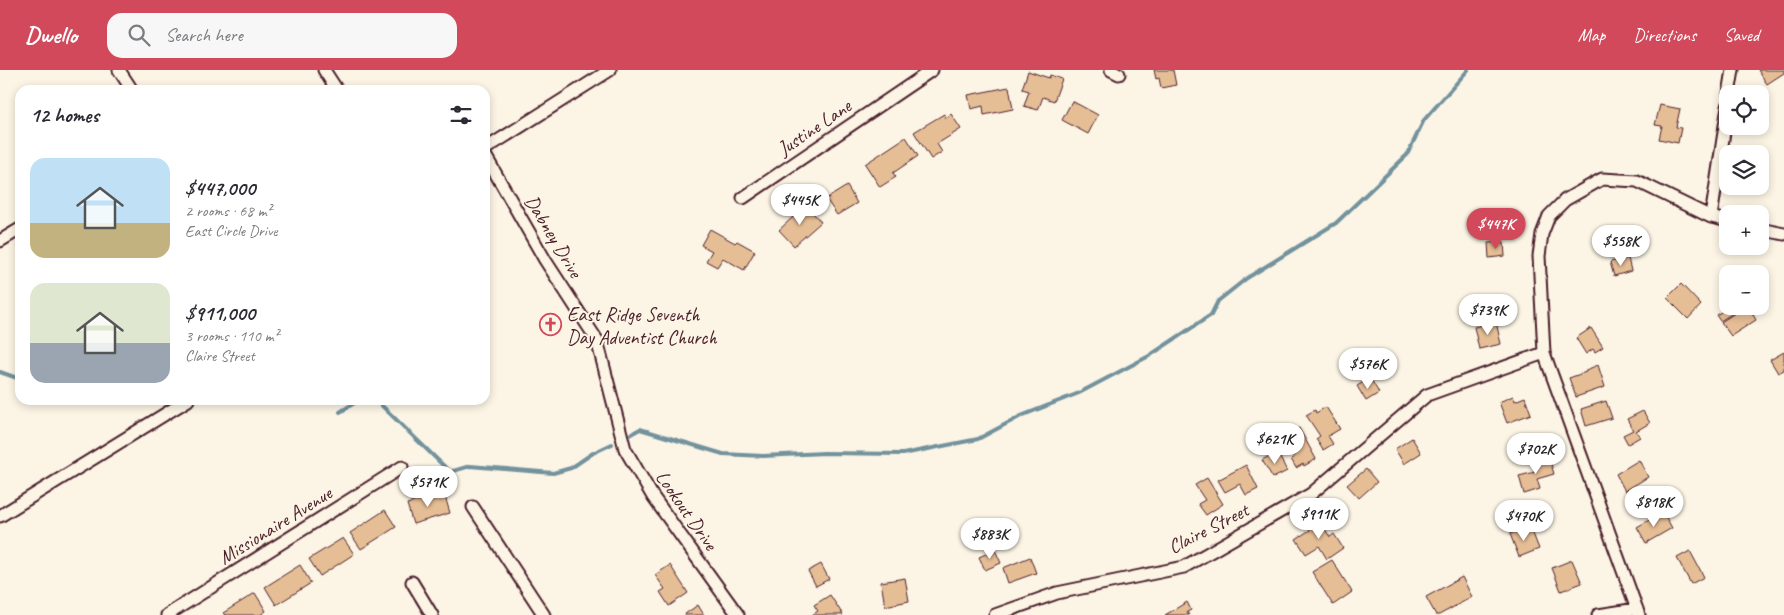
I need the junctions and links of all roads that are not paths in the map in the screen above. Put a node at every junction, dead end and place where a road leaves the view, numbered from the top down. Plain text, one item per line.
1 (119, 70) edge
2 (324, 70) edge
3 (610, 70) edge
4 (932, 70) edge
5 (1733, 70) edge
6 (129, 85) edge
7 (334, 85) edge
8 (1730, 85) edge
9 (1724, 135) edge
10 (490, 146) edge
11 (490, 164) edge
12 (743, 198) dead end
13 (1711, 217) junction
14 (1719, 219) edge
15 (1769, 230) edge
16 (15, 232) edge
17 (1784, 234) edge
18 (0, 241) edge
19 (1544, 353) junction
20 (180, 405) edge
21 (617, 421) joint
22 (402, 468) dead end
23 (473, 507) dead end
24 (0, 516) edge
25 (412, 582) dead end
26 (1638, 612) edge
27 (167, 615) edge
28 (432, 615) edge
29 (544, 615) edge
30 (738, 615) edge
31 (995, 615) edge
32 (1598, 615) edge

1 - 6 street
2 - 7 street
3 - 10 street
4 - 12 street, Justine Lane
5 - 8 street
9 - 13 street
11 - 21 street, Dabney Drive
13 - 14 street
13 - 19 street
15 - 17 street
16 - 18 street
19 - 26 street
19 - 31 street, Claire Street
20 - 24 street
21 - 30 street, Lookout Drive
22 - 27 street, Missionaire Avenue
23 - 29 street
25 - 28 street
26 - 32 street

